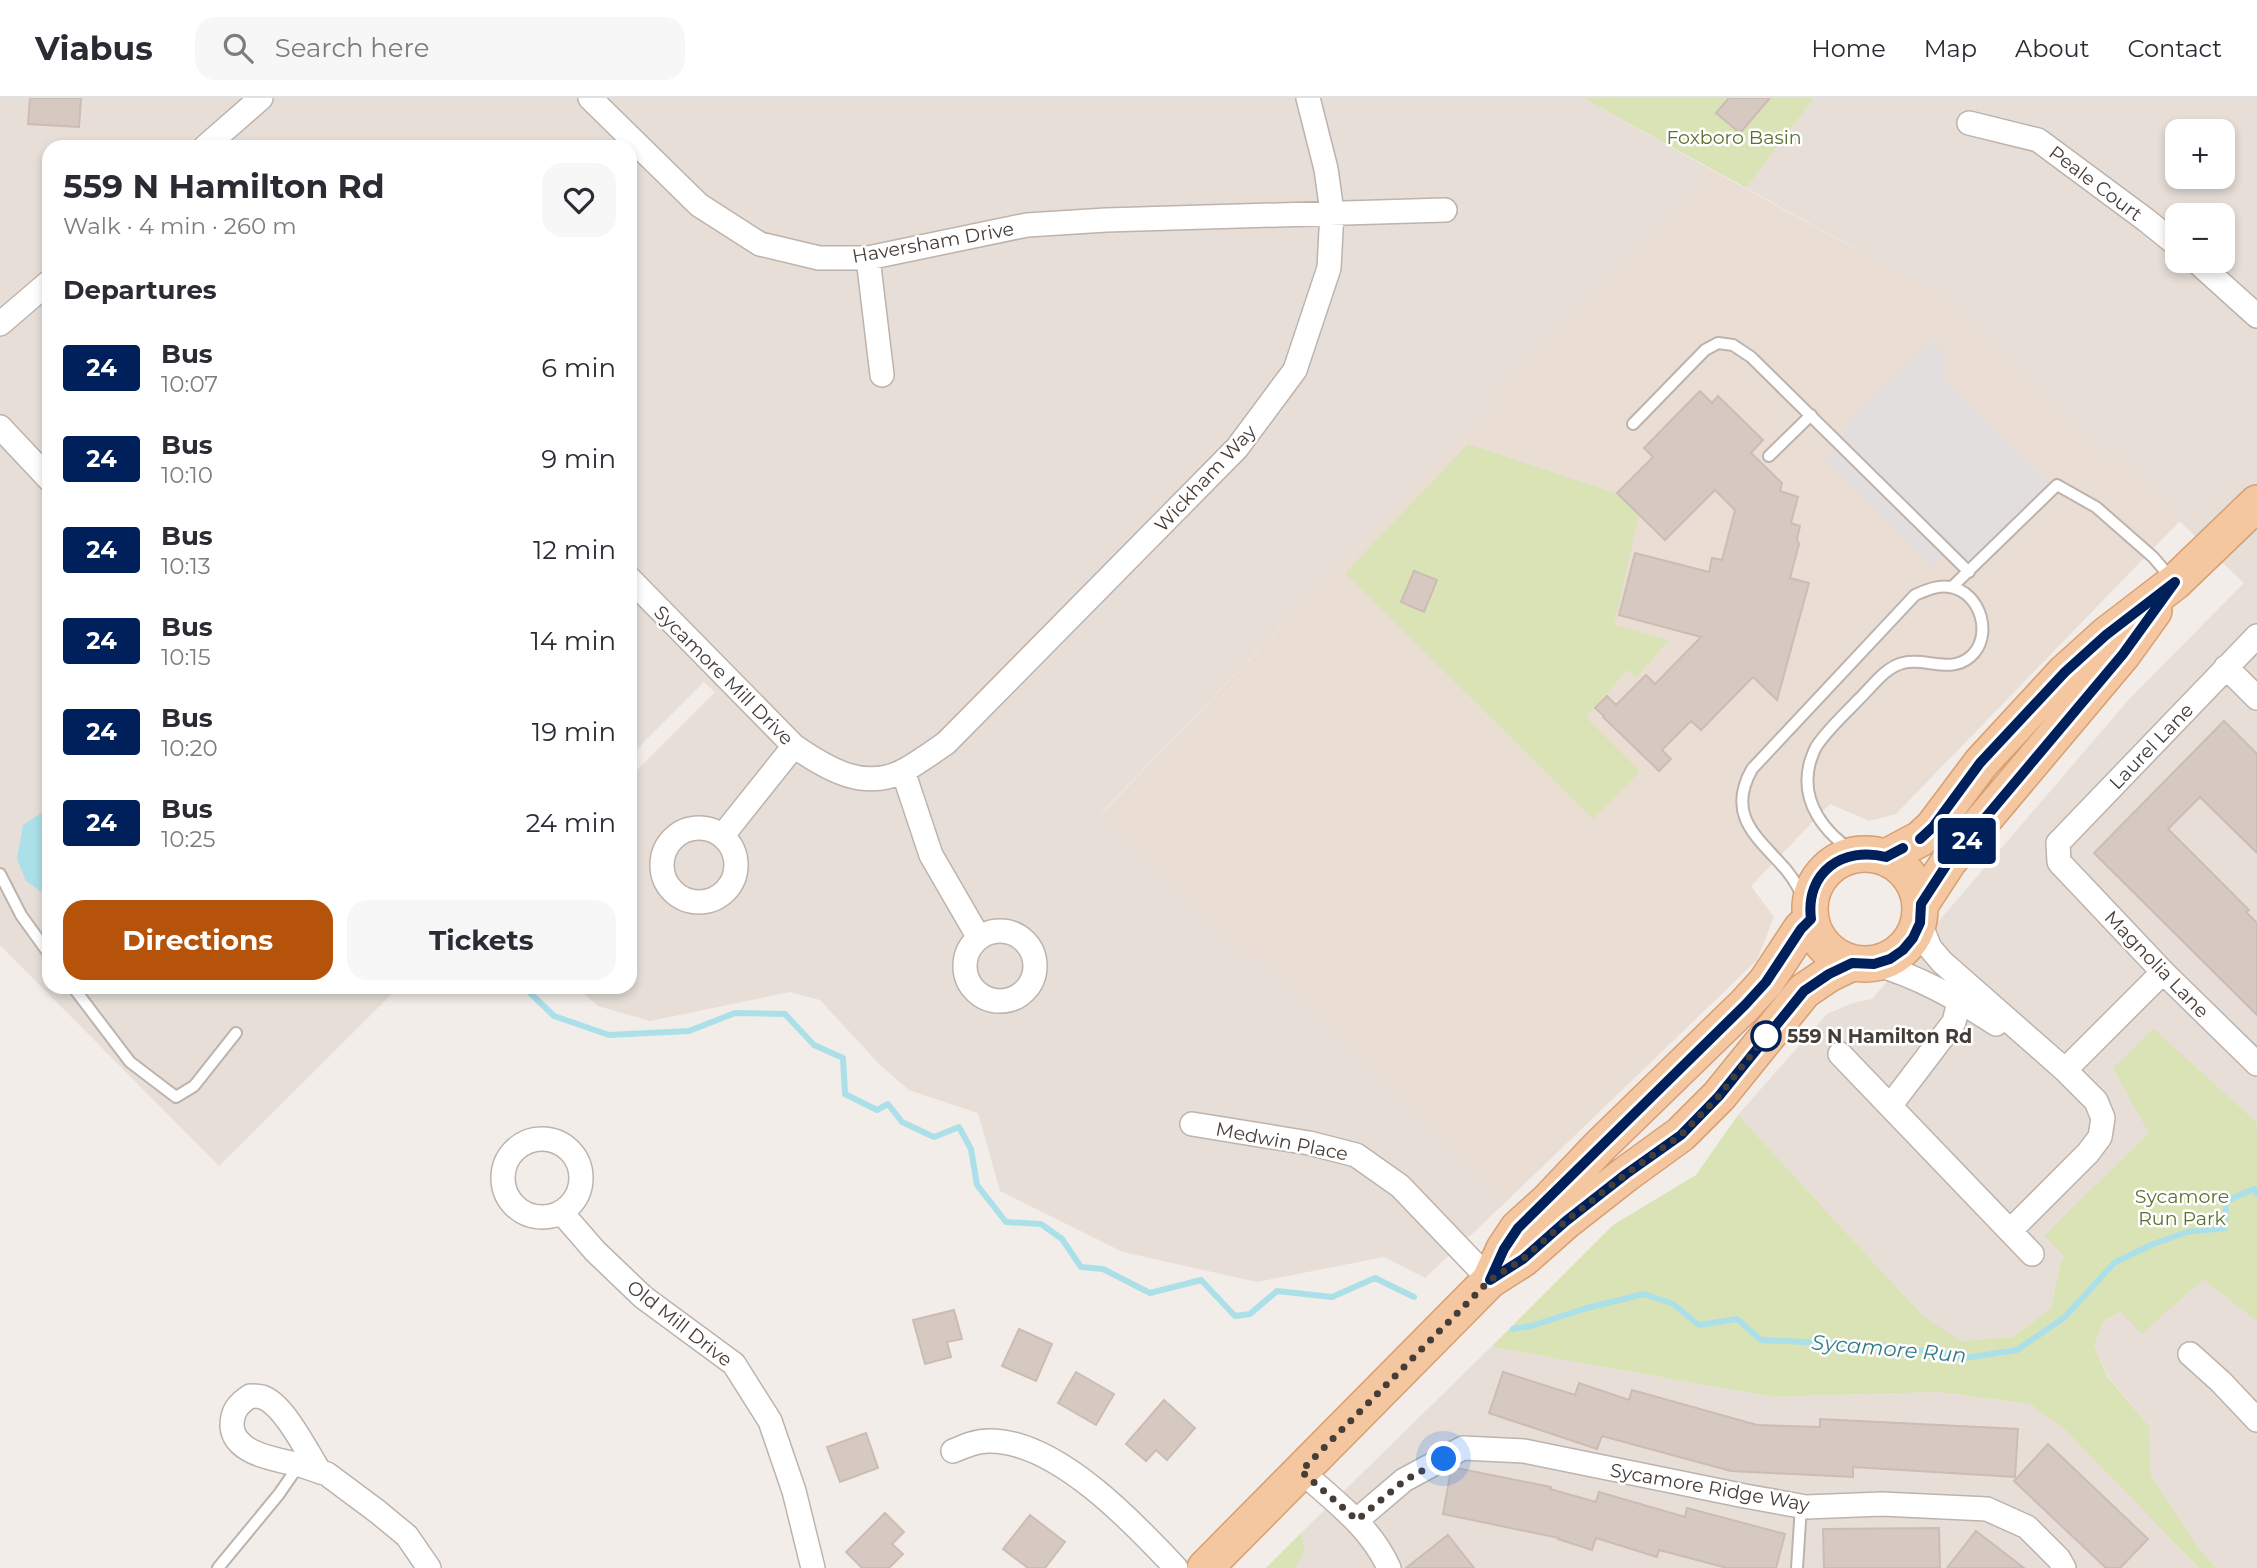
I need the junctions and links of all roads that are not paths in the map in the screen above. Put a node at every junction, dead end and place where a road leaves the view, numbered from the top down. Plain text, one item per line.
1 (261, 98) edge
2 (590, 98) edge
3 (1308, 98) edge
4 (1969, 123) dead end
5 (213, 140) edge
6 (633, 140) edge
7 (637, 144) edge
8 (1445, 210) dead end
9 (1332, 212) junction
10 (2165, 235) edge
11 (868, 258) junction
12 (2209, 273) edge
13 (42, 288) edge
14 (2257, 316) edge
15 (0, 324) edge
16 (881, 375) dead end
17 (1811, 415) junction
18 (1633, 424) dead end
19 (0, 427) edge
20 (1769, 456) dead end
21 (42, 472) edge
22 (2257, 503) edge
23 (1969, 572) junction
24 (2175, 582) junction
25 (637, 586) edge
26 (1952, 587) junction
27 (2257, 636) edge
28 (2226, 667) junction
29 (2257, 698) edge
30 (794, 746) junction
31 (904, 771) junction
32 (723, 835) dead end
33 (1872, 855) junction
34 (2059, 862) joint
35 (0, 874) edge
36 (1920, 913) junction
37 (1810, 914) junction
38 (979, 938) dead end
39 (42, 944) edge
40 (1863, 963) junction
41 (2163, 972) junction
42 (78, 994) edge
43 (1959, 1002) junction
44 (236, 1032) dead end
45 (1840, 1054) dead end
46 (2257, 1063) edge
47 (2065, 1070) junction
48 (1890, 1106) junction
49 (1192, 1124) dead end
50 (562, 1213) dead end
51 (2011, 1231) junction
52 (2032, 1254) dead end
53 (1490, 1280) junction
54 (2190, 1354) dead end
55 (2257, 1420) edge
56 (953, 1451) dead end
57 (310, 1469) joint
58 (1301, 1471) junction
59 (1801, 1506) junction
60 (1357, 1520) junction
61 (218, 1568) edge
62 (429, 1568) edge
63 (813, 1568) edge
64 (1176, 1568) edge
65 (1205, 1568) edge
66 (1389, 1568) edge
67 (1797, 1568) edge
68 (2064, 1568) edge

1 - 5 street
2 - 6 street, Haversham Drive
3 - 9 street, Wickham Way
4 - 10 street, Peale Court
7 - 11 street, Haversham Drive
8 - 9 street, Haversham Drive
9 - 11 street, Haversham Drive
9 - 31 street, Wickham Way
11 - 16 street
12 - 14 street
13 - 15 street
17 - 18 lane
17 - 20 lane
17 - 23 lane
19 - 21 street
22 - 24 main road
23 - 24 lane
23 - 26 lane
24 - 33 main road
24 - 36 main road
25 - 30 street, Sycamore Mill Drive
26 - 33 lane
26 - 37 lane
27 - 28 street, Laurel Lane
28 - 29 street
28 - 34 street, Laurel Lane
30 - 31 street, Sycamore Mill Drive
30 - 32 street
31 - 38 street
33 - 36 main road
33 - 37 main road
34 - 41 street, Magnolia Lane
35 - 39 lane
36 - 40 main road
36 - 47 street
37 - 40 main road
37 - 53 main road
40 - 43 street
40 - 53 main road
41 - 46 street, Magnolia Lane
41 - 47 street
42 - 44 lane
43 - 47 street
43 - 48 street
45 - 48 street
47 - 51 street
48 - 51 street
49 - 53 street, Medwin Place
50 - 63 street, Old Mill Drive
51 - 52 street
53 - 58 main road
54 - 55 street
56 - 64 street
57 - 61 lane
57 - 62 street
58 - 60 street
58 - 65 main road
59 - 60 street, Sycamore Ridge Way
59 - 67 lane
59 - 68 street, Sycamore Ridge Way
60 - 66 street

